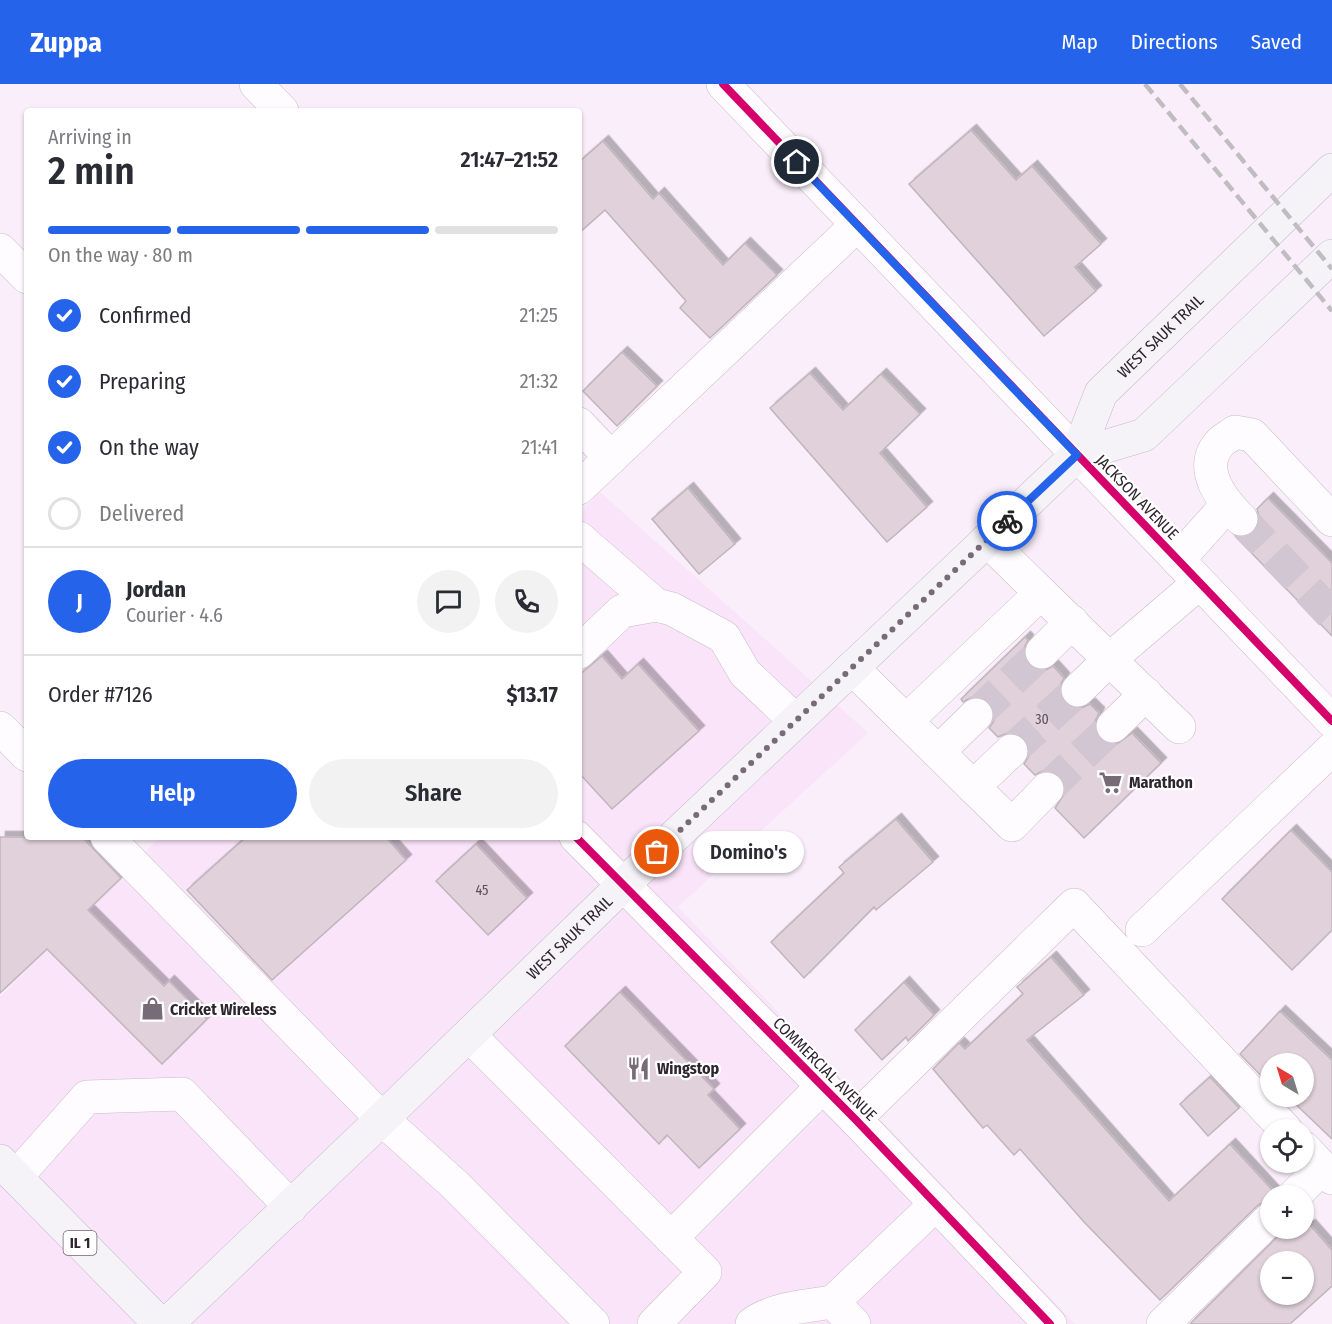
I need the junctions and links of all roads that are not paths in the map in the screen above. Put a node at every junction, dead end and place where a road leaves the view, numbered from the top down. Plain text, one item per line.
1 (256, 84) edge
2 (723, 84) edge
3 (279, 108) edge
4 (1332, 170) edge
5 (857, 225) junction
6 (0, 250) edge
7 (1332, 256) edge
8 (24, 275) edge
9 (582, 427) edge
10 (1077, 455) junction
11 (611, 458) junction
12 (582, 485) edge
13 (1332, 520) edge
14 (987, 540) junction
15 (582, 541) edge
16 (1188, 571) junction
17 (1041, 593) junction
18 (656, 604) junction
19 (1072, 622) junction
20 (582, 648) edge
21 (1042, 652) tunnel mouth
22 (1110, 659) junction
23 (852, 668) junction
24 (1078, 690) tunnel mouth
25 (1146, 694) junction
26 (976, 715) tunnel mouth
27 (796, 721) junction
28 (906, 721) junction
29 (1332, 721) edge
30 (1113, 726) tunnel mouth
31 (1179, 727) dead end
32 (0, 728) edge
33 (1332, 749) edge
34 (1011, 751) tunnel mouth
35 (24, 752) edge
36 (938, 752) junction
37 (973, 787) junction
38 (1047, 789) tunnel mouth
39 (109, 840) edge
40 (579, 840) edge
41 (622, 885) junction
42 (1142, 930) dead end
43 (469, 1035) junction
44 (823, 1086) junction
45 (381, 1119) junction
46 (855, 1119) junction
47 (1276, 1119) edge
48 (1319, 1165) edge
49 (8, 1169) edge
50 (1303, 1185) edge
51 (936, 1204) junction
52 (291, 1206) junction
53 (1260, 1229) edge
54 (671, 1238) junction
55 (843, 1313) edge
56 (160, 1324) edge
57 (167, 1324) edge
58 (593, 1324) edge
59 (654, 1324) edge
60 (752, 1324) edge
61 (1050, 1324) edge
62 (1163, 1324) edge

1 - 3 street
2 - 5 street, JACKSON AVENUE
4 - 10 main road, WEST SAUK TRAIL
5 - 10 street, JACKSON AVENUE
5 - 11 street
6 - 8 street
7 - 10 main road, WEST SAUK TRAIL
9 - 11 street
10 - 14 main road, WEST SAUK TRAIL
10 - 16 street, JACKSON AVENUE
11 - 12 street
13 - 16 street
14 - 17 street
14 - 23 main road, WEST SAUK TRAIL
15 - 18 street
16 - 22 street
16 - 29 street, JACKSON AVENUE
17 - 19 street
17 - 28 street
18 - 20 street
18 - 27 street
19 - 21 street
19 - 22 street
22 - 24 street
22 - 25 street
23 - 27 main road, WEST SAUK TRAIL
23 - 28 street
25 - 30 street
25 - 31 street
26 - 36 street
27 - 41 main road, WEST SAUK TRAIL
28 - 36 street
32 - 35 street
33 - 42 street
34 - 37 street
36 - 37 street
37 - 38 street
39 - 45 street
40 - 41 street, COMMERCIAL AVENUE
41 - 43 main road, WEST SAUK TRAIL
41 - 44 street, COMMERCIAL AVENUE
43 - 45 main road, WEST SAUK TRAIL
43 - 54 street
44 - 46 street, COMMERCIAL AVENUE
44 - 54 street
45 - 52 main road, WEST SAUK TRAIL
45 - 58 street
46 - 47 street
46 - 51 street, COMMERCIAL AVENUE
48 - 50 street
49 - 52 street
49 - 56 main road, IL 1
51 - 55 street
51 - 61 street, COMMERCIAL AVENUE
52 - 57 main road, WEST SAUK TRAIL
53 - 62 street
54 - 59 street
55 - 60 street

